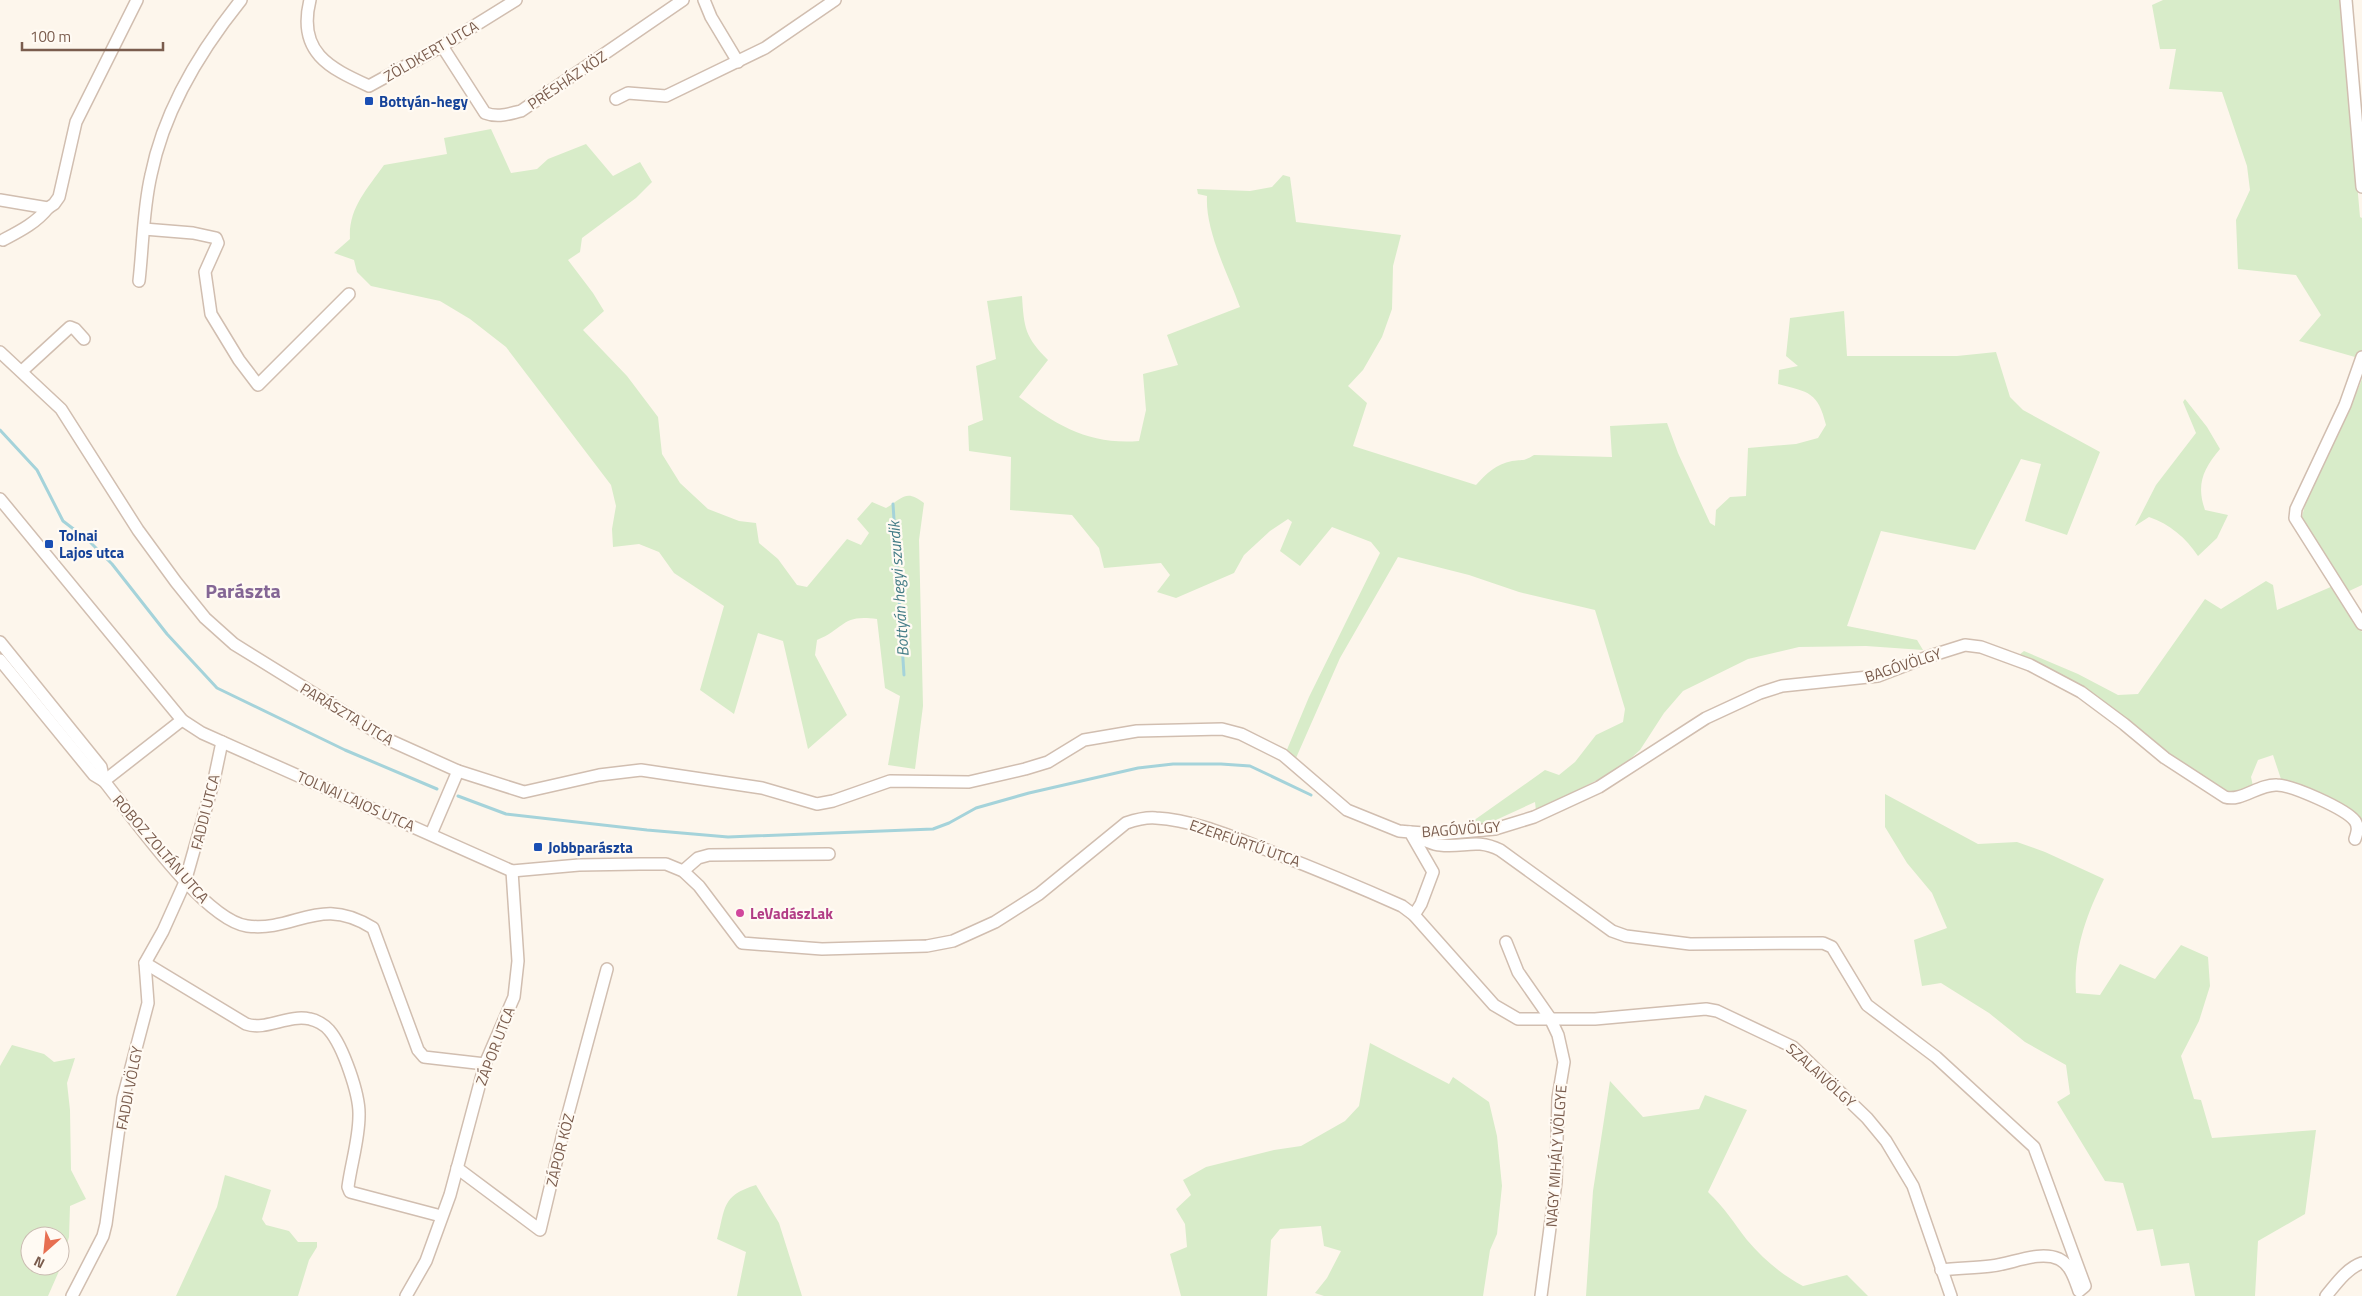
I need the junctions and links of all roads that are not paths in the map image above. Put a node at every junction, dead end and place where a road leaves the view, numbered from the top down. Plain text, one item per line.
1 (137, 0) edge
2 (241, 0) edge
3 (310, 0) edge
4 (516, 0) edge
5 (683, 0) edge
6 (704, 0) edge
7 (835, 0) edge
8 (2346, 0) edge
9 (442, 46) junction
10 (738, 62) junction
11 (616, 99) dead end
12 (2359, 121) edge
13 (2362, 188) edge
14 (0, 200) edge
15 (48, 208) junction
16 (144, 229) junction
17 (3, 240) dead end
18 (139, 281) dead end
19 (349, 294) dead end
20 (84, 339) dead end
21 (0, 352) edge
22 (2362, 357) edge
23 (22, 371) junction
24 (0, 499) edge
25 (2362, 624) edge
26 (0, 642) edge
27 (0, 660) edge
28 (182, 720) junction
29 (222, 742) junction
30 (458, 771) junction
31 (104, 781) junction
32 (833, 801) joint
33 (1410, 832) junction
34 (431, 834) junction
35 (1421, 839) dead end
36 (2355, 839) dead end
37 (829, 854) dead end
38 (512, 871) junction
39 (683, 871) junction
40 (186, 882) junction
41 (1414, 915) junction
42 (1506, 942) dead end
43 (145, 963) junction
44 (607, 969) dead end
45 (1550, 1018) junction
46 (485, 1064) junction
47 (457, 1168) junction
48 (441, 1216) junction
49 (2362, 1263) edge
50 (1941, 1270) junction
51 (72, 1296) edge
52 (406, 1296) edge
53 (1541, 1296) edge
54 (1951, 1296) edge
55 (2326, 1296) edge

1 - 15 street
2 - 16 street
3 - 9 street, ZÖLDKERT UTCA
4 - 9 street, ZÖLDKERT UTCA
5 - 9 street, PRÉSHÁZ KÖZ
6 - 10 street
7 - 10 street
8 - 12 street
10 - 11 street
12 - 13 street
14 - 15 street
15 - 17 street
16 - 18 street
16 - 19 street
20 - 23 street
21 - 23 street, PARÁSZTA UTCA
22 - 25 street
23 - 30 street, PARÁSZTA UTCA
24 - 28 street, TOLNAI LAJOS UTCA
26 - 31 street, ROBOZ ZOLTÁN UTCA
27 - 31 street, ROBOZ ZOLTÁN UTCA
28 - 29 street, TOLNAI LAJOS UTCA
28 - 31 street
29 - 34 street, TOLNAI LAJOS UTCA
29 - 40 street, FADDI UTCA
30 - 32 street, PARÁSZTA UTCA
30 - 34 street
31 - 40 street, ROBOZ ZOLTÁN UTCA
32 - 33 street, BAGÓVÖLGY
33 - 36 street, BAGÓVÖLGY
33 - 41 street
34 - 38 street, TOLNAI LAJOS UTCA
35 - 50 street
37 - 39 street
38 - 39 street, TOLNAI LAJOS UTCA
38 - 46 street, ZÁPOR UTCA
39 - 41 street, EZERFÜRTŰ UTCA
40 - 43 street
40 - 46 street, ROBOZ ZOLTÁN UTCA
41 - 45 street, EZERFÜRTŰ UTCA
42 - 45 street, NAGY MIHÁLY VÖLGYE
43 - 48 street
43 - 51 street, FADDI VÖLGY
44 - 47 street, ZÁPOR KÖZ
45 - 50 street, SZALAIVÖLGY
45 - 53 street, NAGY MIHÁLY VÖLGYE
46 - 47 street, ZÁPOR UTCA
47 - 48 street, ZÁPOR UTCA
48 - 52 street, ZÁPOR UTCA
49 - 55 street
50 - 54 street, SZALAIVÖLGY

